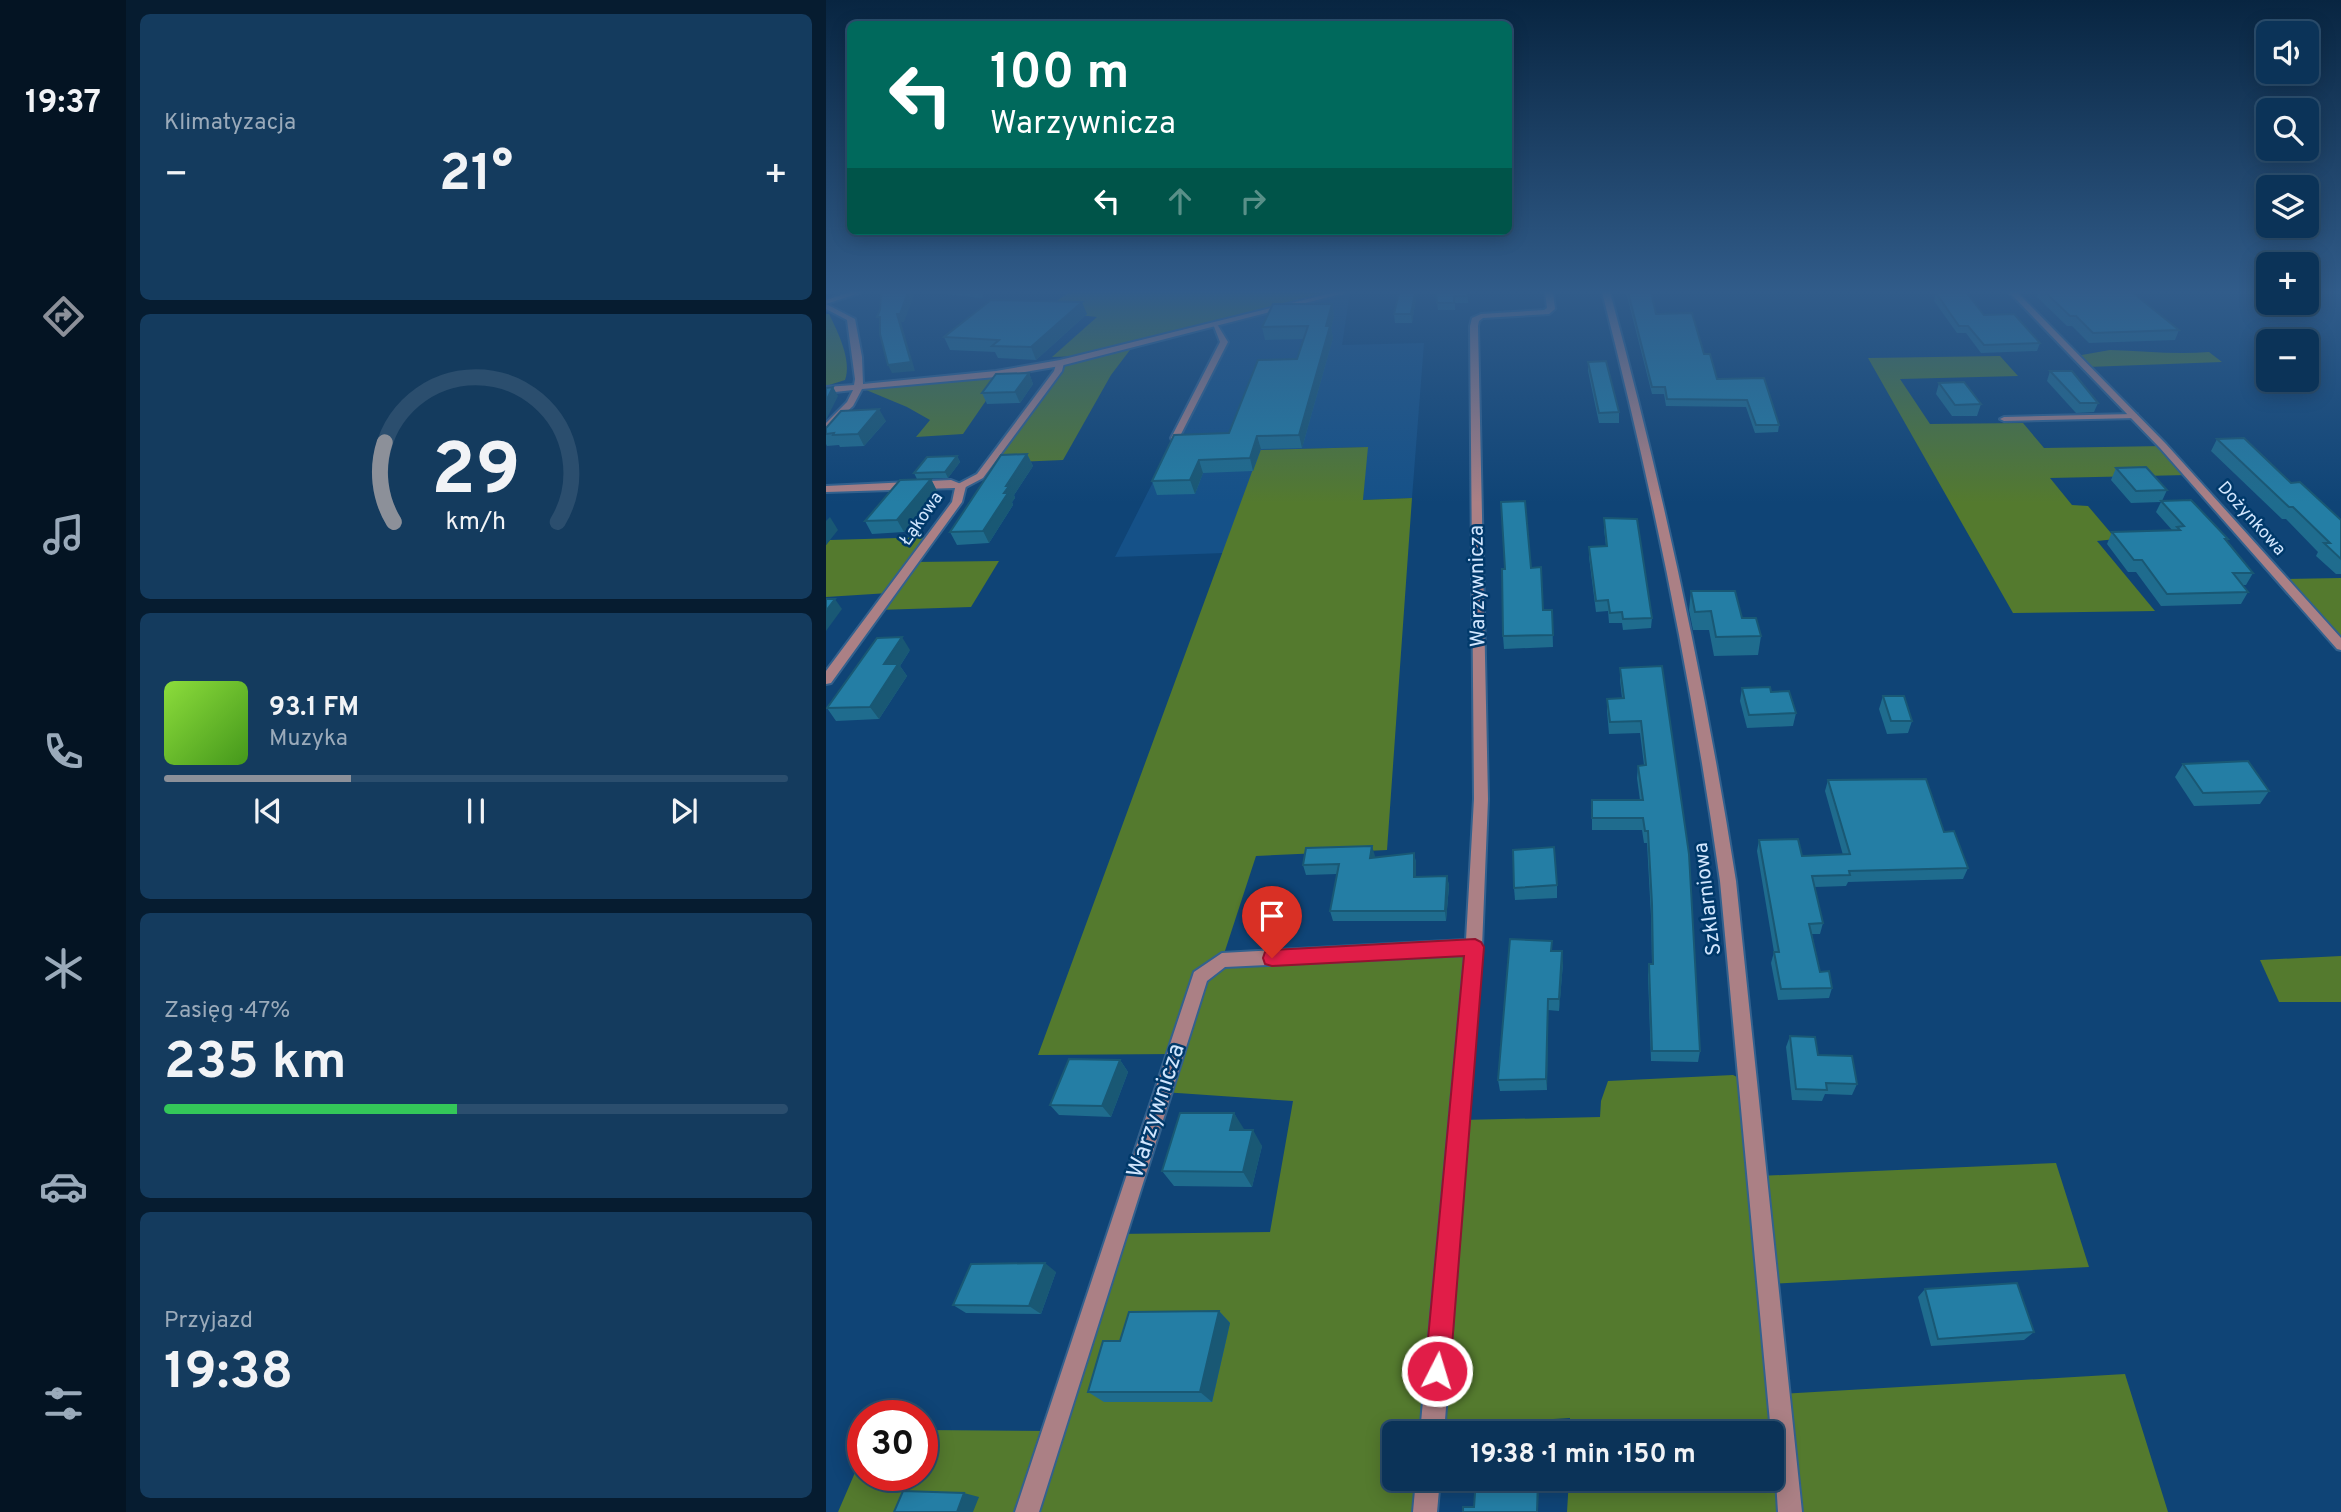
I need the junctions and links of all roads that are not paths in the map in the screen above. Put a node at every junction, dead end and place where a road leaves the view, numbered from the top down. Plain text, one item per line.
1 (856, 363) edge
2 (1060, 363) joint
3 (1213, 363) edge
4 (1475, 363) edge
5 (1623, 363) edge
6 (2082, 363) edge
7 (859, 387) junction
8 (826, 390) edge
9 (2134, 416) junction
10 (2004, 419) dead end
11 (826, 428) edge
12 (1175, 438) edge
13 (961, 486) junction
14 (826, 489) edge
15 (2341, 646) edge
16 (826, 680) edge
17 (1475, 947) junction
18 (1433, 1421) edge
19 (1427, 1491) edge
20 (1027, 1512) edge
21 (1425, 1512) edge
22 (1790, 1512) edge

1 - 7 street
2 - 7 street
2 - 13 lane
3 - 12 lane
4 - 17 street, Warzywnicza
5 - 22 street, Szklarniowa
6 - 9 street, Dożynkowa
7 - 8 street
7 - 11 street
9 - 10 lane
9 - 15 street, Dożynkowa
13 - 14 street, Łąkowa
13 - 16 street, Łąkowa
17 - 18 street, Warzywnicza
17 - 20 street, Warzywnicza
19 - 21 street

